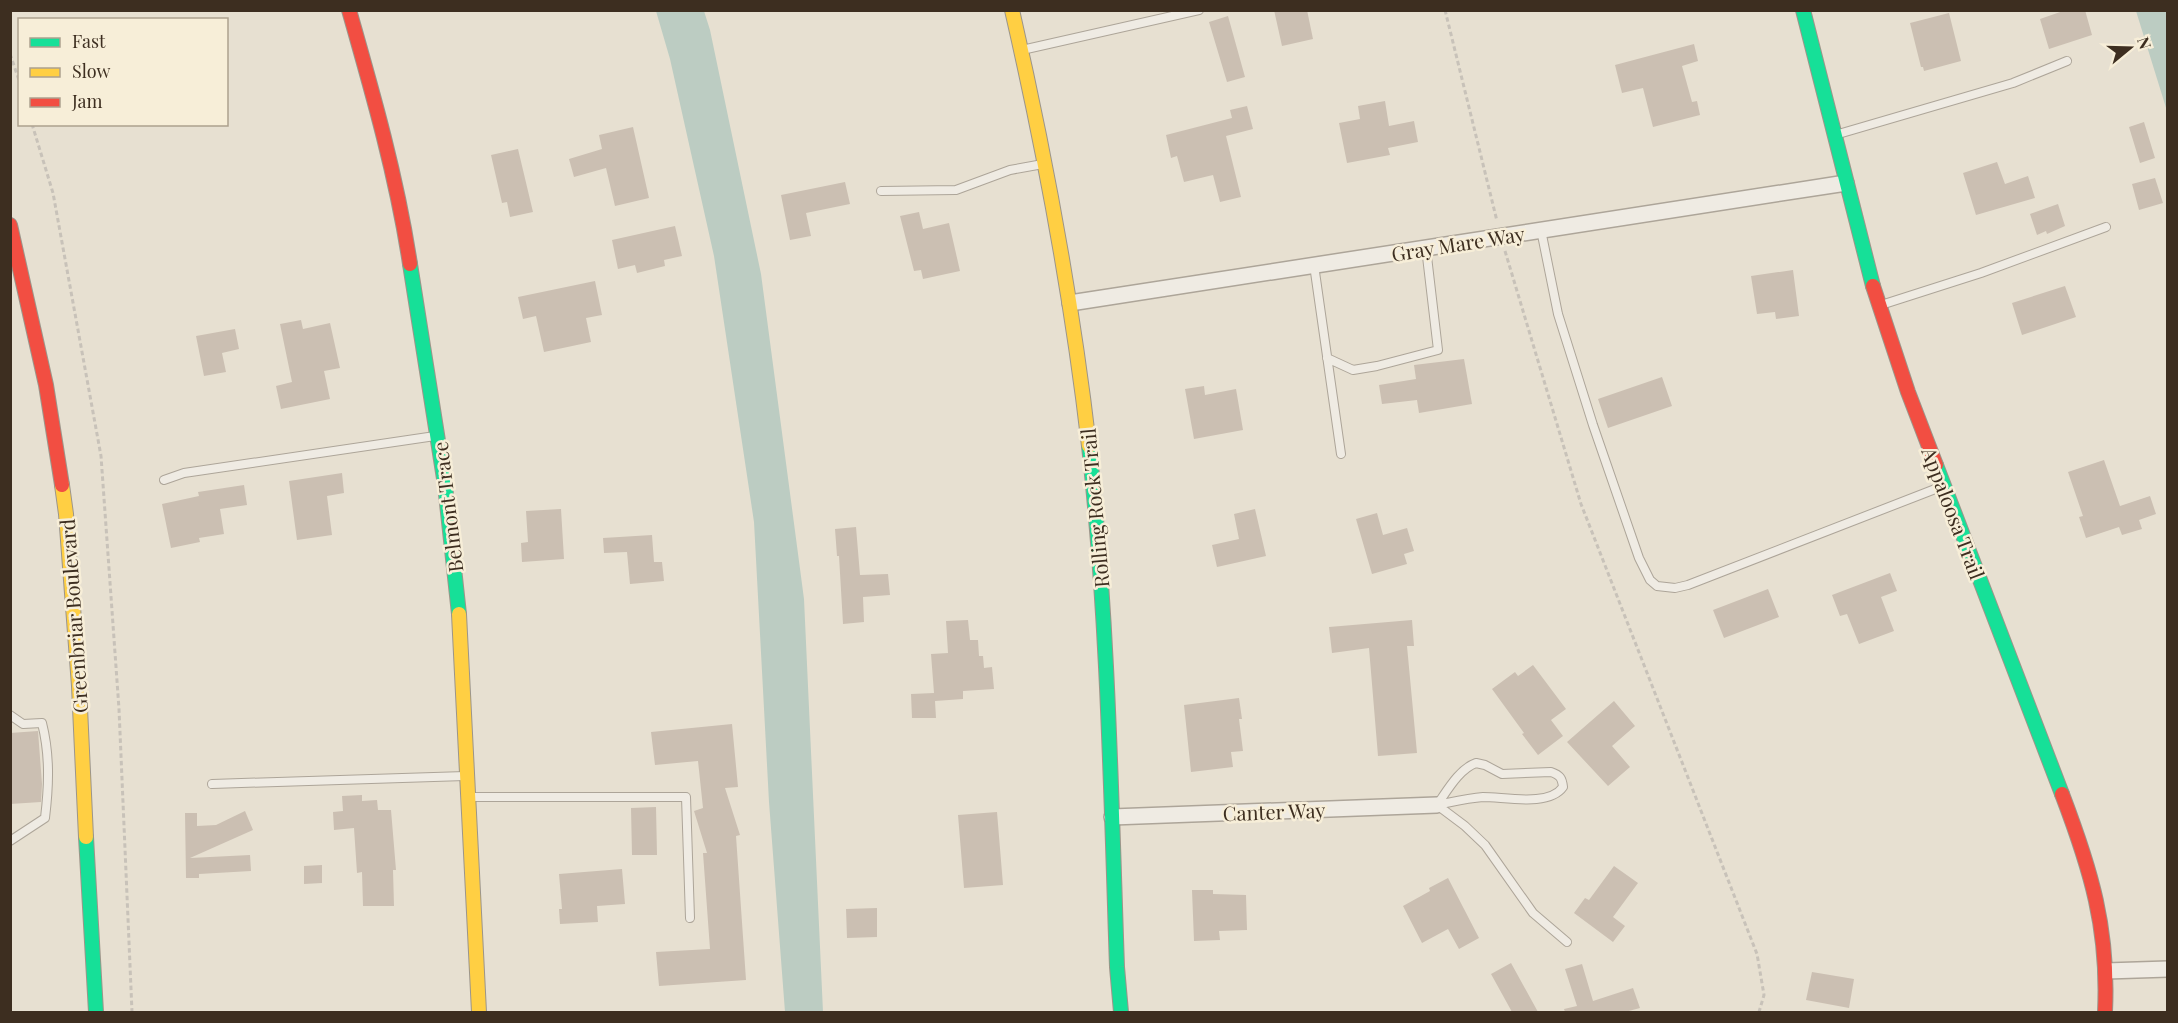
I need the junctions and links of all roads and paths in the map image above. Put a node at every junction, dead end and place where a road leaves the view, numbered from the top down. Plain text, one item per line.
1 (349, 10) edge
2 (1011, 10) edge
3 (1199, 10) edge
4 (1444, 10) edge
5 (1803, 10) edge
6 (1021, 50) junction
7 (10, 54) edge
8 (2067, 61) dead end
9 (18, 77) edge
10 (33, 126) edge
11 (1834, 135) junction
12 (1045, 164) junction
13 (1846, 183) junction
14 (881, 191) dead end
15 (10, 225) edge
16 (2106, 227) dead end
17 (1541, 230) junction
18 (1500, 236) junction
19 (1426, 248) junction
20 (1314, 265) junction
21 (1070, 303) junction
22 (1879, 305) junction
23 (1327, 358) junction
24 (439, 436) junction
25 (1341, 454) dead end
26 (165, 480) dead end
27 (1944, 486) junction
28 (10, 715) edge
29 (467, 776) junction
30 (212, 784) dead end
31 (467, 797) junction
32 (1437, 805) junction
33 (1112, 817) junction
34 (10, 841) edge
35 (690, 918) dead end
36 (1567, 942) dead end
37 (2168, 969) edge
38 (2106, 971) junction
39 (96, 1012) edge
40 (132, 1012) edge
41 (479, 1012) edge
42 (1121, 1012) edge
43 (1760, 1012) edge
44 (2106, 1012) edge

1 - 24 street, Belmont Trace
2 - 6 street, Rolling Rock Trail
3 - 6 lane
4 - 18 path
5 - 11 street, Appaloosa Trail
6 - 12 street, Rolling Rock Trail
7 - 9 path
8 - 11 lane
10 - 40 path
11 - 13 street, Appaloosa Trail
12 - 14 lane
12 - 21 street, Rolling Rock Trail
13 - 17 street, Gray Mare Way
13 - 22 street, Appaloosa Trail
15 - 39 street, Greenbriar Boulevard
16 - 22 lane
17 - 18 street, Gray Mare Way
17 - 27 lane
18 - 19 street, Gray Mare Way
18 - 43 path
19 - 20 street, Gray Mare Way
19 - 23 lane
20 - 21 street, Gray Mare Way
20 - 23 lane
21 - 33 street, Rolling Rock Trail
22 - 27 street, Appaloosa Trail
23 - 25 lane
24 - 26 lane
24 - 29 street, Belmont Trace
27 - 38 street, Appaloosa Trail
28 - 34 lane
29 - 30 lane
29 - 31 street, Belmont Trace
31 - 35 lane
31 - 41 street, Belmont Trace
32 - 32 lane
32 - 33 street, Canter Way
32 - 36 lane
33 - 42 street, Rolling Rock Trail
37 - 38 street
38 - 44 street, Appaloosa Trail

